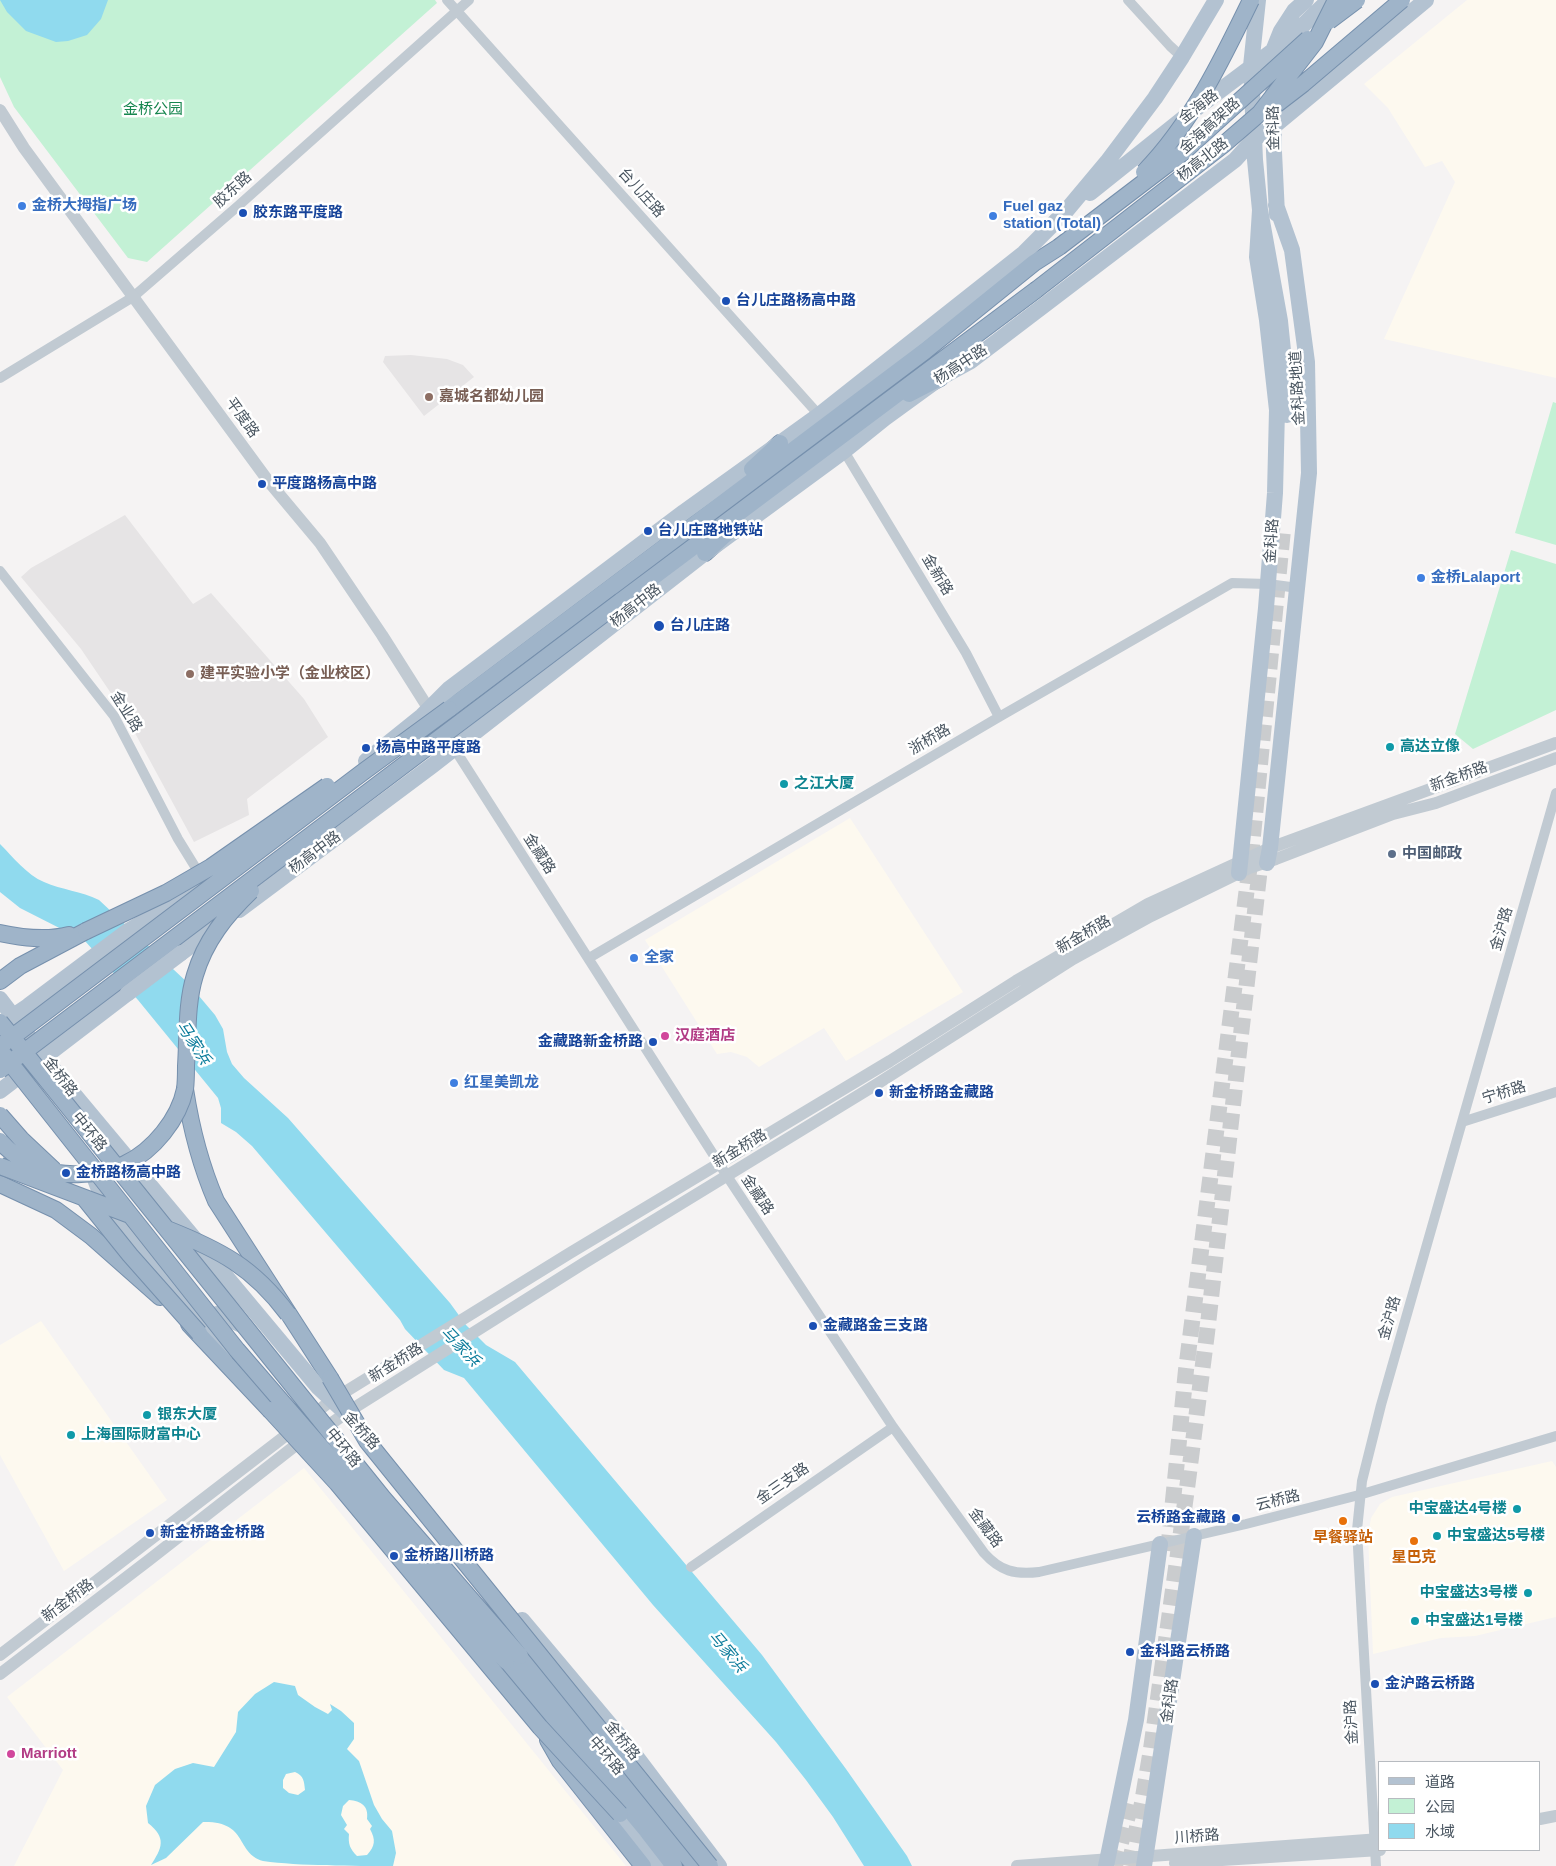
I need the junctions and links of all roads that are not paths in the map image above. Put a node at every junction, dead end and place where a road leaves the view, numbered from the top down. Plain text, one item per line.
1 (447, 0) edge
2 (469, 0) edge
3 (1128, 0) edge
4 (1216, 0) edge
5 (1250, 0) edge
6 (1258, 0) edge
7 (1306, 0) edge
8 (1329, 0) edge
9 (1336, 0) edge
10 (1357, 0) edge
11 (1402, 0) edge
12 (1426, 0) edge
13 (457, 11) junction
14 (1274, 51) junction
15 (1178, 53) junction
16 (1251, 66) junction
17 (0, 110) edge
18 (1274, 126) junction
19 (1254, 139) junction
20 (1223, 145) junction
21 (1276, 205) junction
22 (1260, 210) junction
23 (1066, 211) junction
24 (1058, 247) junction
25 (1275, 254) junction
26 (133, 297) junction
27 (0, 378) edge
28 (940, 378) junction
29 (914, 380) joint
30 (815, 410) junction
31 (863, 419) junction
32 (780, 443) junction
33 (844, 451) junction
34 (789, 474) junction
35 (1289, 528) tunnel mouth
36 (672, 541) junction
37 (705, 553) junction
38 (0, 571) edge
39 (1268, 584) junction
40 (1298, 588) junction
41 (429, 708) junction
42 (450, 709) junction
43 (999, 717) junction
44 (1556, 743) edge
45 (454, 748) junction
46 (1556, 758) edge
47 (397, 770) junction
48 (1556, 793) edge
49 (1268, 855) junction
50 (1239, 867) junction
51 (206, 883) junction
52 (86, 931) junction
53 (0, 933) edge
54 (589, 958) junction
55 (0, 981) edge
56 (0, 999) edge
57 (4, 1021) edge
58 (0, 1031) edge
59 (0, 1040) edge
60 (0, 1048) edge
61 (44, 1057) junction
62 (0, 1058) edge
63 (29, 1068) junction
64 (0, 1070) edge
65 (16, 1079) junction
66 (185, 1089) junction
67 (0, 1091) edge
68 (1556, 1092) edge
69 (0, 1115) edge
70 (1462, 1122) junction
71 (0, 1141) edge
72 (719, 1164) junction
73 (0, 1166) edge
74 (132, 1166) junction
75 (93, 1174) junction
76 (726, 1176) junction
77 (0, 1184) edge
78 (217, 1314) junction
79 (288, 1314) junction
80 (199, 1333) junction
81 (250, 1366) junction
82 (327, 1405) junction
83 (346, 1413) junction
84 (300, 1425) junction
85 (893, 1427) junction
86 (315, 1435) junction
87 (1556, 1436) edge
88 (337, 1483) junction
89 (1359, 1496) junction
90 (1194, 1536) junction
91 (1160, 1544) junction
92 (691, 1566) dead end
93 (1003, 1570) joint
94 (0, 1655) edge
95 (0, 1674) edge
96 (540, 1727) junction
97 (1556, 1807) edge
98 (1541, 1811) edge
99 (1556, 1816) edge
100 (1541, 1819) edge
101 (1377, 1845) edge
102 (665, 1862) edge
103 (1106, 1863) edge
104 (1144, 1864) edge
105 (643, 1866) edge
106 (695, 1866) edge
107 (710, 1866) edge
108 (719, 1866) edge
109 (1017, 1866) edge
110 (1376, 1866) edge

1 - 13 street, 台儿庄路
2 - 13 street, 胶东路
3 - 15 street
4 - 15 main road
5 - 24 highway, 杨高北路, bridge
6 - 16 main road
7 - 14 main road
8 - 14 main road, 金海路
9 - 20 highway, 杨高北路, bridge
10 - 24 highway, 金海高架路, bridge
11 - 20 highway, 金海高架路, bridge
12 - 18 main road
13 - 26 street, 胶东路
13 - 30 street, 台儿庄路
14 - 16 main road, 金海路
14 - 18 main road, 金科路
15 - 23 main road
16 - 19 main road, 金科路
16 - 23 main road, 金海路
17 - 26 street, 平度路
18 - 19 main road, 杨高中路
18 - 21 main road, 金科路
19 - 22 main road, 金科路
19 - 28 main road, 杨高中路
20 - 29 highway, 杨高北路, bridge
21 - 25 main road, 金科路
21 - 40 main road, 金科路
22 - 25 main road, 金科路
22 - 39 main road, 金科路
23 - 30 main road
24 - 36 highway, 杨高中路
25 - 35 main road, 金科路地道
26 - 27 street, 胶东路
26 - 41 street, 平度路
28 - 31 highway
28 - 33 main road, 杨高中路
29 - 31 highway, 杨高中路
30 - 32 main road
31 - 34 highway, 杨高中路
32 - 36 highway
32 - 41 main road
33 - 37 main road, 杨高中路
33 - 43 street, 金新路
34 - 37 highway
34 - 47 highway, 杨高中路, bridge
36 - 42 highway, 杨高中路
37 - 45 main road, 杨高中路
38 - 51 street, 金业路
39 - 40 street, 浙桥路
39 - 43 street, 浙桥路
39 - 50 main road, 金科路
40 - 49 main road, 金科路
41 - 45 street, 平度路
41 - 51 main road
42 - 52 highway, bridge
42 - 60 highway, 杨高中路, bridge
43 - 54 street, 浙桥路
44 - 49 street, 新金桥路
45 - 54 street, 金藏路
45 - 61 main road, 杨高中路, bridge
46 - 49 street, 新金桥路
47 - 64 highway, 杨高中路, bridge
47 - 66 highway, bridge
48 - 70 street, 金沪路
49 - 50 street, 新金桥路
50 - 72 street, 新金桥路
50 - 76 street, 新金桥路
51 - 57 main road
52 - 53 highway
52 - 55 highway
54 - 72 street, 金藏路
56 - 57 main road, 金桥路
57 - 61 main road, 金桥路
57 - 106 highway, 中环路, bridge
58 - 61 main road
59 - 63 main road
60 - 81 highway, 中环路, bridge
61 - 63 main road, 杨高中路
61 - 74 main road, 金桥路
62 - 65 main road
63 - 65 main road, 杨高中路
63 - 74 main road
65 - 67 main road, 杨高中路
65 - 75 main road
66 - 71 highway, bridge
66 - 79 highway, bridge
68 - 70 street, 宁桥路
69 - 80 highway, bridge
70 - 89 street, 金沪路
72 - 76 street, 金藏路
72 - 82 street, 新金桥路
73 - 79 highway, bridge
74 - 82 main road, 金桥路
75 - 78 main road
75 - 84 main road
76 - 83 street, 新金桥路
76 - 85 street, 金藏路
77 - 80 highway, bridge
78 - 82 main road
78 - 84 main road
79 - 107 highway, bridge
80 - 88 highway, bridge
81 - 88 highway, bridge
81 - 102 highway, 中环路, bridge
82 - 83 main road
82 - 84 street, 新金桥路
83 - 86 street, 新金桥路
83 - 108 main road, 金桥路
84 - 86 main road
84 - 94 street, 新金桥路
85 - 92 street, 金三支路
85 - 93 street, 金藏路
86 - 95 street, 新金桥路
86 - 102 main road
87 - 89 street, 云桥路
88 - 96 highway, bridge
89 - 90 street, 云桥路
89 - 101 street, 金沪路
90 - 91 street, 云桥路
90 - 104 main road, 金科路
91 - 93 street, 云桥路
91 - 103 main road, 金科路
96 - 102 highway, bridge
96 - 105 highway, bridge
97 - 98 street
99 - 100 street
101 - 104 street, 川桥路
101 - 110 street, 金沪路
103 - 104 street, 川桥路
103 - 109 street, 川桥路

